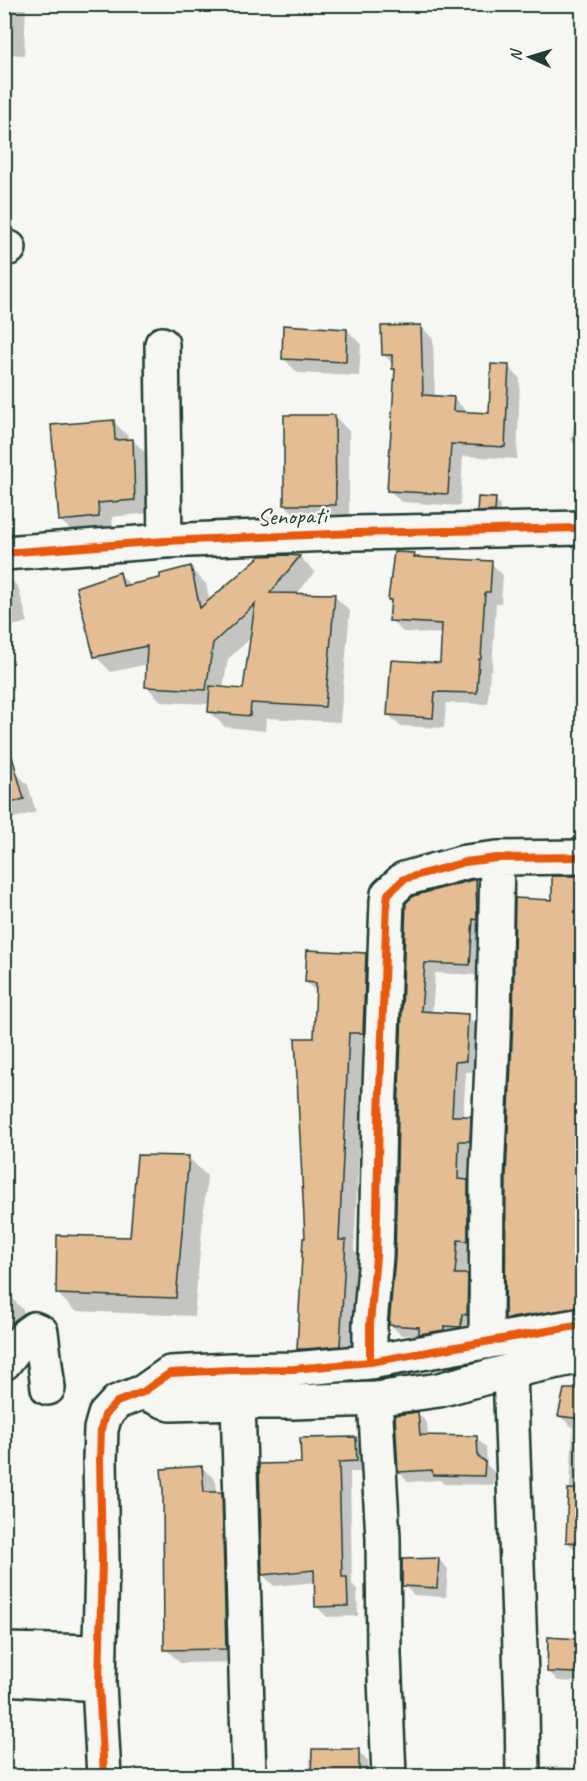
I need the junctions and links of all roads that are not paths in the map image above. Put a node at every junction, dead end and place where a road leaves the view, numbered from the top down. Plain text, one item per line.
1 (162, 344) dead end
2 (582, 528) edge
3 (165, 541) junction
4 (4, 553) edge
5 (582, 857) edge
6 (497, 858) junction
7 (574, 1341) edge
8 (486, 1342) junction
9 (433, 1351) junction
10 (370, 1362) junction
11 (4, 1363) edge
12 (294, 1369) junction
13 (510, 1371) junction
14 (48, 1388) dead end
15 (439, 1390) junction
16 (142, 1392) junction
17 (375, 1399) junction
18 (238, 1402) junction
19 (294, 1402) junction
20 (4, 1650) edge
21 (99, 1668) junction
22 (4, 1678) edge
23 (104, 1776) edge
24 (249, 1776) edge
25 (389, 1776) edge
26 (523, 1776) edge

1 - 3 street
2 - 3 street, Senopati
3 - 4 street, Senopati
5 - 6 street
6 - 8 street
6 - 10 street
7 - 8 street
7 - 13 street
8 - 9 street
9 - 10 street
9 - 15 street
10 - 12 street
11 - 14 street
12 - 16 street
12 - 19 street
13 - 15 street
13 - 26 street
15 - 17 street
16 - 18 street
16 - 21 street
17 - 19 street
17 - 25 street
18 - 19 street
18 - 24 street
20 - 21 street
21 - 22 street
21 - 23 street

